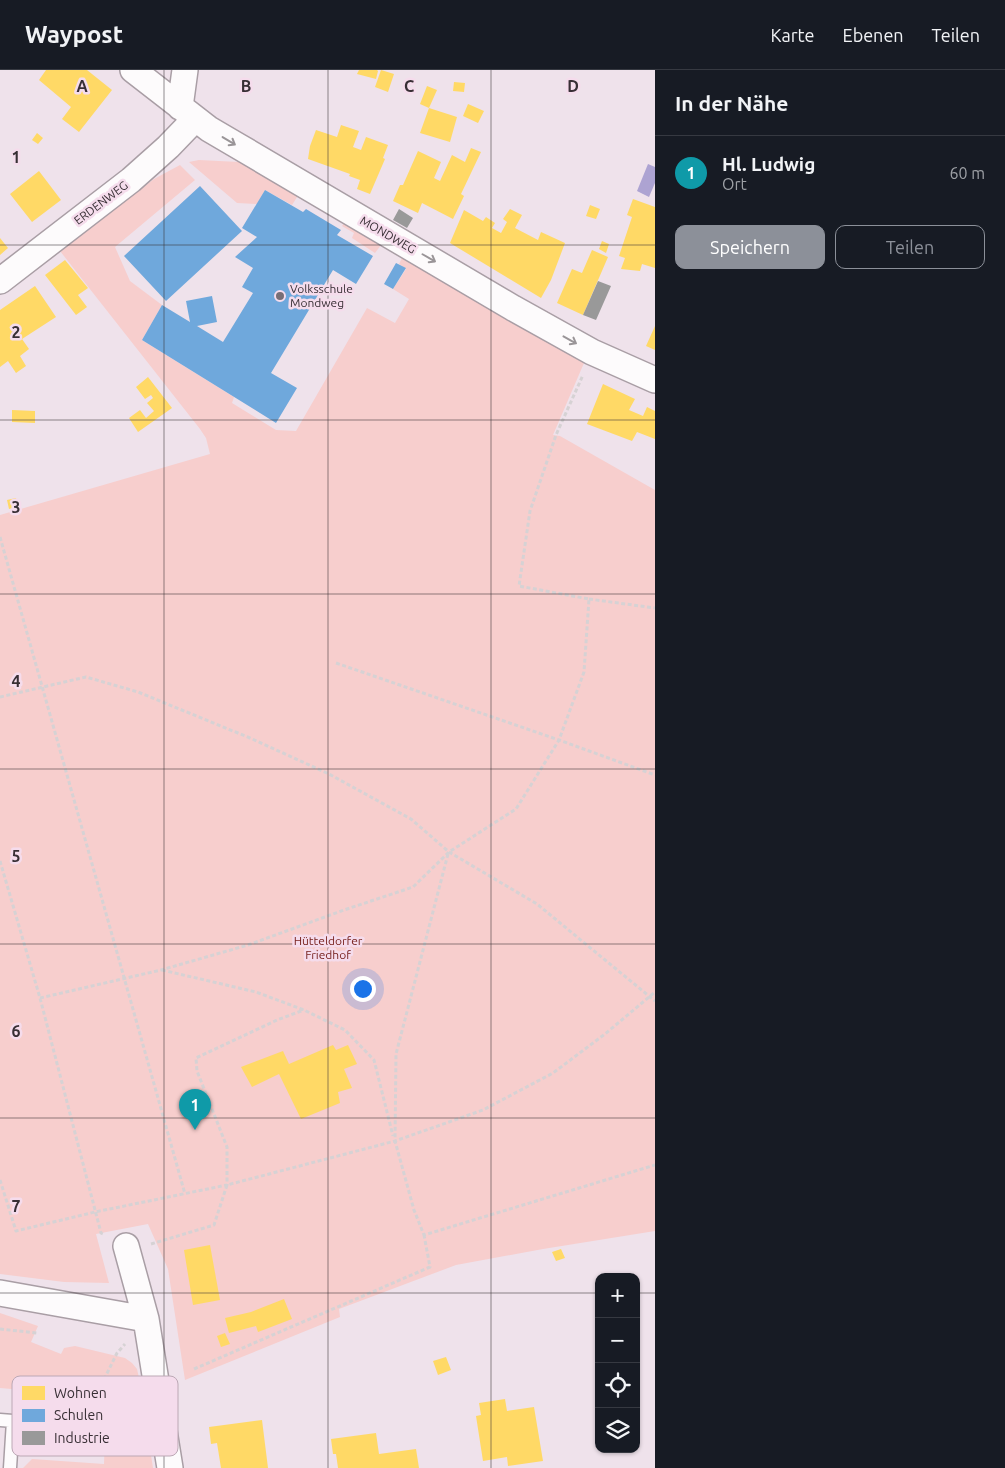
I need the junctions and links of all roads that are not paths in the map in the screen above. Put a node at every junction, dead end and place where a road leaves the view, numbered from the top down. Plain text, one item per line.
1 (133, 70) edge
2 (185, 70) edge
3 (188, 113) junction
4 (0, 281) edge
5 (655, 380) edge
6 (126, 1246) road end
7 (0, 1293) edge
8 (146, 1319) junction
9 (155, 1376) edge
10 (6, 1420) edge
11 (10, 1468) edge

1 - 3 street, MONDWEG
2 - 3 street
3 - 4 street, ERDENWEG
3 -> 5 street, MONDWEG
6 - 8 street
7 - 8 street
8 - 9 street
10 - 11 lane

